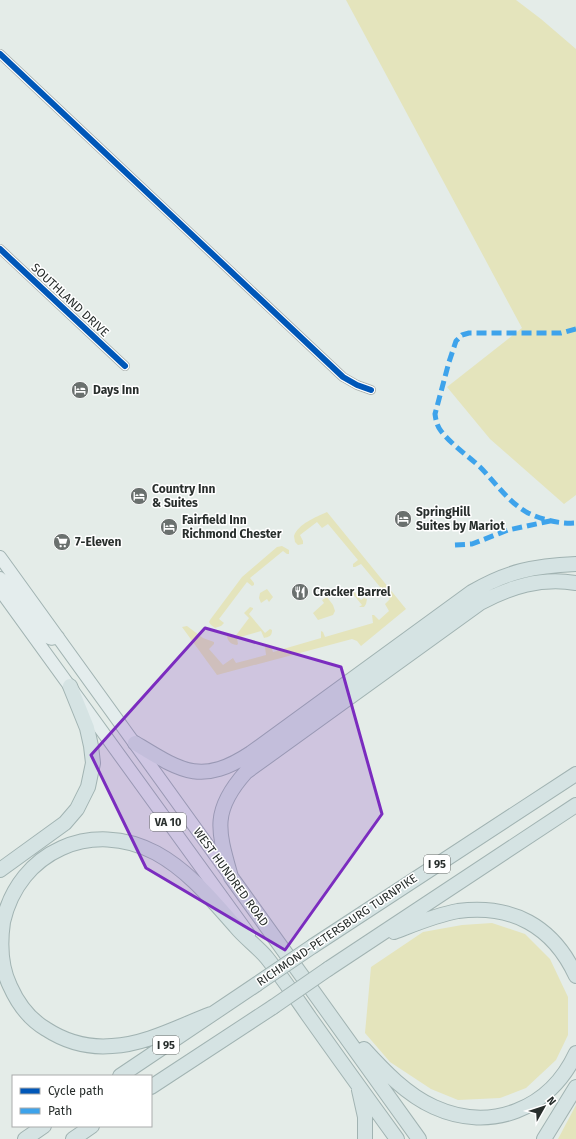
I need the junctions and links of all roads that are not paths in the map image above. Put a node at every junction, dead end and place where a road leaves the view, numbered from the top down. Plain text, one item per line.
1 (0, 54) edge
2 (0, 249) edge
3 (125, 366) dead end
4 (370, 390) dead end
5 (0, 557) edge
6 (576, 564) edge
7 (0, 578) edge
8 (576, 583) edge
9 (0, 590) edge
10 (58, 637) junction
11 (70, 686) junction
12 (135, 743) junction
13 (576, 769) edge
14 (576, 774) edge
15 (561, 784) junction
16 (576, 805) edge
17 (0, 870) edge
18 (232, 877) junction
19 (373, 940) junction
20 (266, 957) junction
21 (576, 976) edge
22 (319, 1000) junction
23 (211, 1014) junction
24 (576, 1053) edge
25 (121, 1075) edge
26 (152, 1086) edge
27 (359, 1086) junction
28 (576, 1087) edge
29 (43, 1127) edge
30 (91, 1127) edge
31 (25, 1139) edge
32 (73, 1139) edge
33 (365, 1139) edge
34 (397, 1139) edge
35 (419, 1139) edge
36 (544, 1139) edge

1 - 4 street
2 - 3 street, SOUTHLAND DRIVE
5 - 10 main road, WEST HUNDRED ROAD / VA 10
6 - 12 highway
7 - 10 main road
8 - 18 highway
9 - 11 main road, WEST HUNDRED ROAD / VA 10
10 - 12 main road, WEST HUNDRED ROAD / VA 10
11 - 17 highway
11 - 20 main road, WEST HUNDRED ROAD / VA 10
12 - 18 main road, WEST HUNDRED ROAD / VA 10
13 - 15 highway
14 - 15 highway, RICHMOND-PETERSBURG TURNPIKE / I 95
15 - 23 highway, RICHMOND-PETERSBURG TURNPIKE / I 95, bridge
16 - 19 highway, I 95
18 - 22 highway, WEST HUNDRED ROAD / VA 10
19 - 21 highway
19 - 26 highway, I 95, bridge
20 - 23 highway
20 - 27 highway, WEST HUNDRED ROAD / VA 10
22 - 24 highway
22 - 35 highway, WEST HUNDRED ROAD / VA 10
23 - 25 highway, RICHMOND-PETERSBURG TURNPIKE / I 95
27 - 33 highway
27 - 34 highway, WEST HUNDRED ROAD / VA 10
28 - 36 highway
29 - 31 highway
30 - 32 highway

